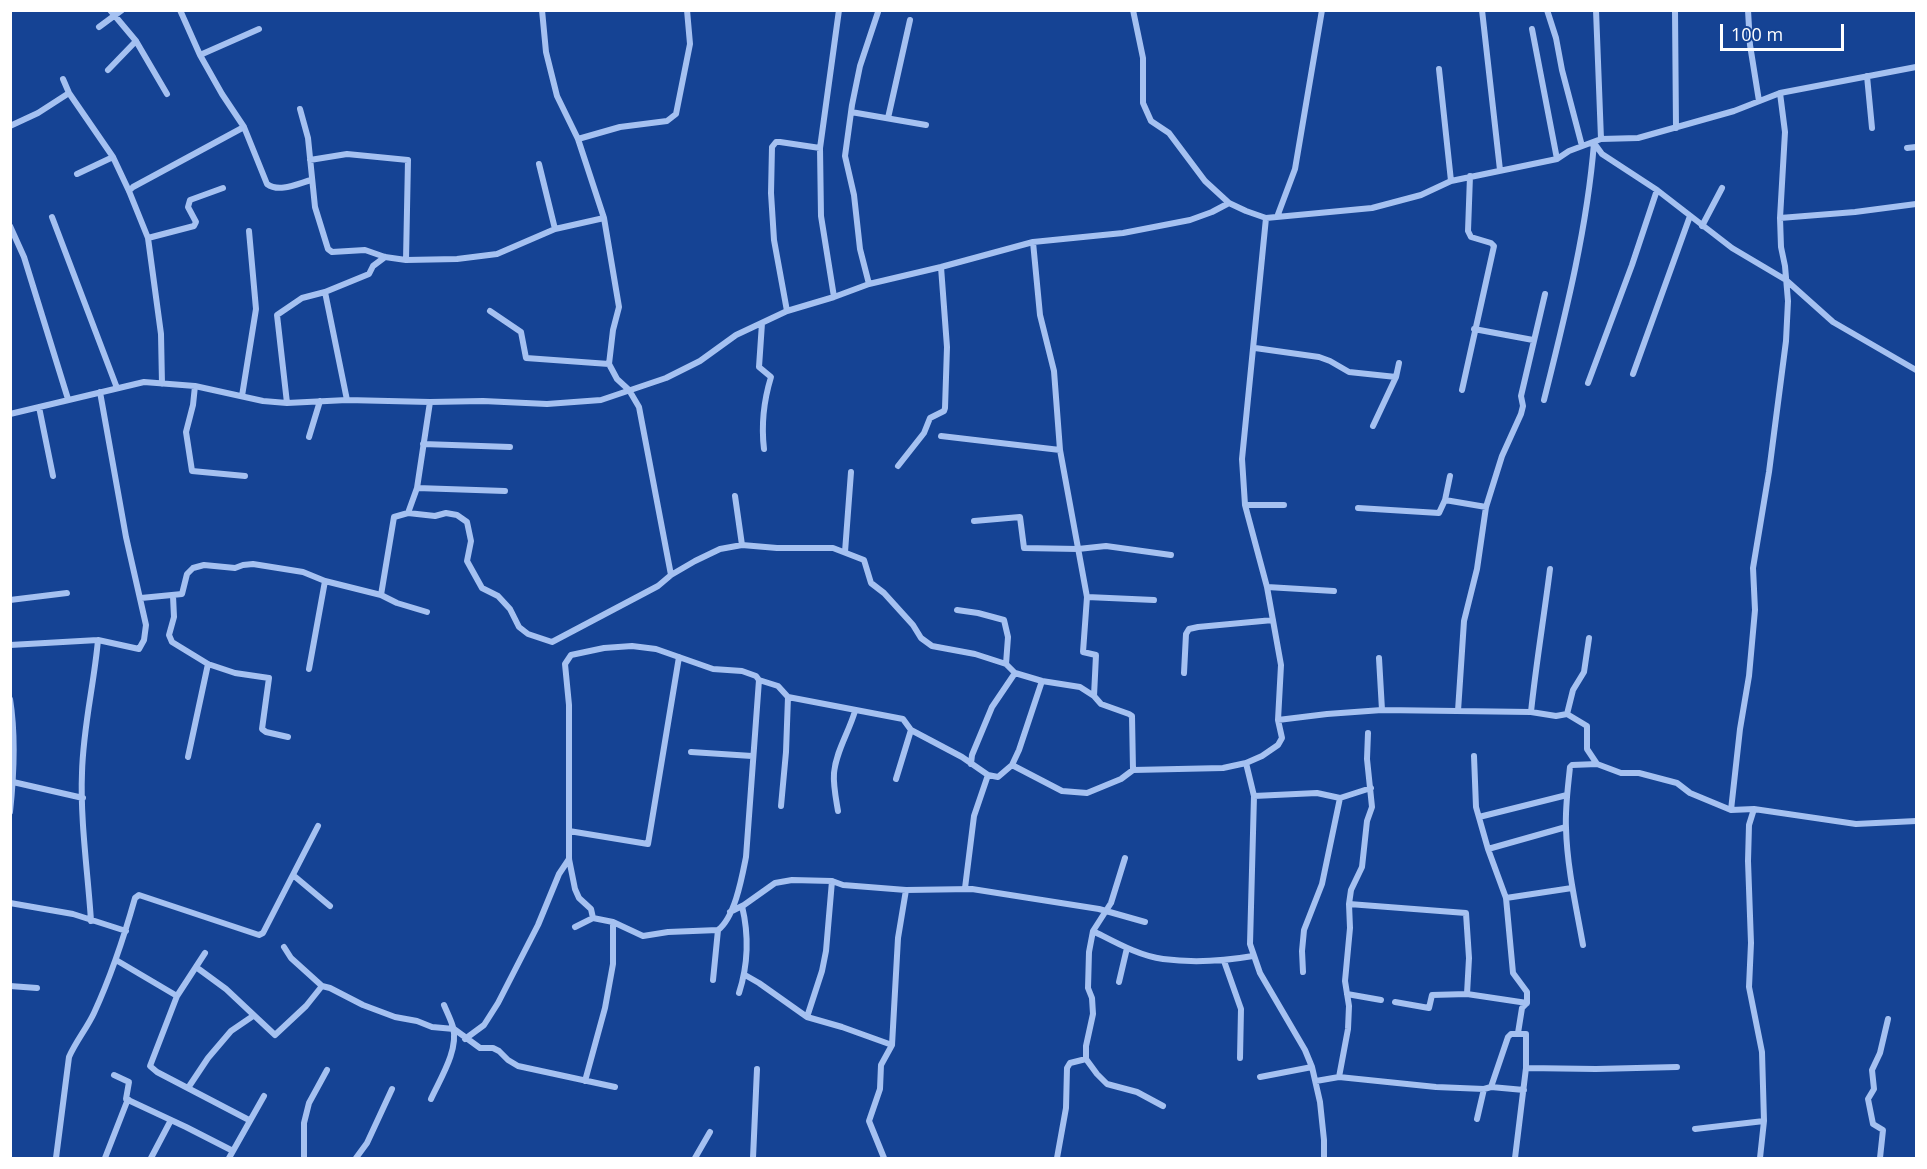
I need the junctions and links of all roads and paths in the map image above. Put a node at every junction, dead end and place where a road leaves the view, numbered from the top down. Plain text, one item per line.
1 (110, 10) edge
2 (122, 10) edge
3 (180, 10) edge
4 (542, 10) edge
5 (687, 10) edge
6 (839, 10) edge
7 (1133, 10) edge
8 (1322, 10) edge
9 (1482, 10) edge
10 (1547, 10) edge
11 (1596, 10) edge
12 (1674, 10) edge
13 (1748, 10) edge
14 (878, 12) dead end
15 (114, 17) junction
16 (910, 20) dead end
17 (99, 27) dead end
18 (259, 29) dead end
19 (1532, 29) dead end
20 (136, 41) junction
21 (200, 55) junction
22 (1917, 67) edge
23 (1439, 69) dead end
24 (108, 70) dead end
25 (1867, 76) junction
26 (63, 79) dead end
27 (69, 93) junction
28 (1780, 93) junction
29 (167, 94) dead end
30 (1760, 101) junction
31 (300, 109) dead end
32 (851, 112) junction
33 (888, 118) junction
34 (926, 125) dead end
35 (10, 126) edge
36 (244, 127) junction
37 (1676, 128) junction
38 (1872, 128) dead end
39 (578, 139) junction
40 (1601, 139) junction
41 (1594, 143) junction
42 (1582, 146) junction
43 (1917, 147) edge
44 (820, 148) junction
45 (1907, 148) dead end
46 (113, 157) junction
47 (1557, 159) junction
48 (310, 160) junction
49 (539, 164) dead end
50 (1500, 170) junction
51 (77, 174) dead end
52 (1470, 176) junction
53 (311, 180) junction
54 (1451, 181) junction
55 (223, 188) dead end
56 (1722, 188) dead end
57 (1657, 190) junction
58 (129, 191) junction
59 (1229, 203) junction
60 (1917, 204) edge
61 (1690, 216) junction
62 (52, 217) dead end
63 (604, 218) junction
64 (1266, 218) junction
65 (1277, 218) junction
66 (1780, 218) junction
67 (10, 226) edge
68 (1702, 226) junction
69 (555, 229) junction
70 (249, 231) dead end
71 (148, 238) junction
72 (1034, 242) junction
73 (385, 257) junction
74 (406, 260) junction
75 (941, 267) junction
76 (1786, 280) junction
77 (869, 284) junction
78 (326, 292) junction
79 (1545, 294) dead end
80 (834, 297) junction
81 (490, 311) dead end
82 (787, 311) junction
83 (762, 323) junction
84 (1474, 329) junction
85 (1533, 340) junction
86 (1255, 348) junction
87 (1399, 363) dead end
88 (609, 364) junction
89 (1917, 370) edge
90 (1632, 374) dead end
91 (1396, 377) junction
92 (1588, 383) dead end
93 (162, 384) junction
94 (195, 386) junction
95 (117, 388) junction
96 (629, 390) junction
97 (1462, 390) dead end
98 (100, 392) junction
99 (242, 396) junction
100 (68, 399) junction
101 (347, 400) junction
102 (1544, 400) dead end
103 (320, 401) junction
104 (430, 402) junction
105 (287, 403) junction
106 (39, 407) junction
107 (10, 414) edge
108 (1372, 426) dead end
109 (941, 436) dead end
110 (309, 437) dead end
111 (423, 444) junction
112 (510, 447) dead end
113 (764, 449) dead end
114 (1060, 450) junction
115 (898, 466) dead end
116 (851, 472) dead end
117 (53, 476) dead end
118 (245, 476) dead end
119 (1450, 476) dead end
120 (417, 488) junction
121 (505, 491) dead end
122 (735, 496) dead end
123 (1445, 500) junction
124 (1245, 505) junction
125 (1284, 505) dead end
126 (1486, 507) junction
127 (1358, 508) dead end
128 (408, 513) junction
129 (974, 521) dead end
130 (742, 545) junction
131 (1078, 549) junction
132 (845, 552) junction
133 (1172, 555) dead end
134 (1550, 569) dead end
135 (671, 575) junction
136 (325, 581) junction
137 (1267, 587) junction
138 (1334, 591) dead end
139 (67, 593) dead end
140 (381, 595) junction
141 (174, 596) junction
142 (1087, 597) junction
143 (141, 598) junction
144 (10, 600) edge
145 (1154, 600) dead end
146 (957, 610) dead end
147 (427, 612) dead end
148 (1274, 620) junction
149 (1589, 638) dead end
150 (98, 640) junction
151 (10, 645) edge
152 (679, 657) junction
153 (1379, 658) dead end
154 (208, 664) junction
155 (1006, 664) junction
156 (309, 669) dead end
157 (1015, 673) junction
158 (1184, 673) dead end
159 (759, 680) junction
160 (1042, 681) junction
161 (1094, 696) junction
162 (788, 697) junction
163 (11, 701) edge
164 (1382, 710) junction
165 (855, 711) junction
166 (1458, 711) junction
167 (1530, 712) junction
168 (1567, 714) junction
169 (1278, 720) junction
170 (911, 730) junction
171 (1368, 733) dead end
172 (288, 737) dead end
173 (691, 752) dead end
174 (752, 756) junction
175 (1474, 756) dead end
176 (189, 757) dead end
177 (1246, 763) junction
178 (971, 764) junction
179 (1597, 764) junction
180 (1012, 765) junction
181 (1133, 770) junction
182 (988, 775) junction
183 (896, 779) dead end
184 (13, 782) junction
185 (1371, 788) junction
186 (1567, 795) junction
187 (1254, 796) junction
188 (83, 798) junction
189 (1340, 798) junction
190 (780, 806) dead end
191 (1754, 809) junction
192 (1731, 810) junction
193 (838, 811) dead end
194 (10, 812) edge
195 (1479, 817) junction
196 (1917, 821) edge
197 (318, 826) dead end
198 (1566, 827) junction
199 (569, 831) junction
200 (1488, 849) junction
201 (1125, 858) dead end
202 (569, 859) junction
203 (293, 875) junction
204 (832, 881) junction
205 (965, 888) junction
206 (1572, 888) junction
207 (906, 890) junction
208 (1506, 898) junction
209 (10, 903) edge
210 (1349, 904) junction
211 (330, 906) dead end
212 (742, 906) junction
213 (1106, 911) junction
214 (730, 912) junction
215 (593, 918) junction
216 (91, 921) junction
217 (613, 922) junction
218 (1145, 922) dead end
219 (575, 927) dead end
220 (718, 930) junction
221 (126, 931) junction
222 (1093, 931) junction
223 (1583, 945) dead end
224 (284, 947) dead end
225 (1128, 948) junction
226 (205, 953) dead end
227 (1253, 956) junction
228 (116, 960) junction
229 (1224, 961) junction
230 (196, 968) junction
231 (1303, 972) dead end
232 (745, 975) junction
233 (713, 980) dead end
234 (1119, 982) dead end
235 (10, 986) edge
236 (322, 986) junction
237 (37, 988) dead end
238 (739, 993) dead end
239 (1347, 994) junction
240 (1467, 994) junction
241 (177, 996) junction
242 (1381, 1000) dead end
243 (1395, 1002) dead end
244 (1527, 1003) junction
245 (444, 1005) dead end
246 (253, 1016) junction
247 (807, 1017) junction
248 (1888, 1019) dead end
249 (454, 1029) junction
250 (1518, 1032) junction
251 (465, 1039) junction
252 (892, 1045) junction
253 (1240, 1058) dead end
254 (1086, 1059) junction
255 (1312, 1067) junction
256 (1677, 1067) dead end
257 (1526, 1068) junction
258 (327, 1070) dead end
259 (757, 1070) dead end
260 (114, 1075) dead end
261 (1260, 1077) dead end
262 (1339, 1077) junction
263 (585, 1081) junction
264 (1316, 1081) junction
265 (615, 1087) dead end
266 (188, 1088) junction
267 (1488, 1088) junction
268 (392, 1089) dead end
269 (1524, 1090) junction
270 (264, 1096) dead end
271 (431, 1098) dead end
272 (128, 1099) junction
273 (1163, 1106) dead end
274 (1477, 1119) dead end
275 (171, 1120) junction
276 (249, 1120) junction
277 (1764, 1121) junction
278 (1695, 1129) dead end
279 (710, 1132) dead end
280 (233, 1151) junction
281 (56, 1158) edge
282 (105, 1158) edge
283 (151, 1158) edge
284 (229, 1158) edge
285 (304, 1158) edge
286 (357, 1158) edge
287 (695, 1158) edge
288 (753, 1158) edge
289 (884, 1158) edge
290 (1057, 1158) edge
291 (1324, 1158) edge
292 (1515, 1158) edge
293 (1760, 1158) edge
294 (1880, 1158) edge

1 - 15 street
2 - 15 street
3 - 21 street
4 - 39 street
5 - 39 street
6 - 44 street
7 - 59 street
8 - 65 street
9 - 50 street
10 - 42 street
11 - 40 street
12 - 37 street
13 - 30 street
14 - 32 street
15 - 17 street
15 - 20 street
16 - 33 street
18 - 21 street
19 - 47 street
20 - 24 street
20 - 29 street
21 - 36 street
22 - 25 street
23 - 54 street
25 - 28 street
25 - 38 street
26 - 27 street
27 - 35 street
27 - 46 street
28 - 30 street
28 - 66 street
30 - 37 street
31 - 48 street
32 - 33 street
32 - 77 street
33 - 34 street
36 - 53 street
36 - 58 street
37 - 40 street
39 - 63 street
40 - 41 street
41 - 42 street
41 - 57 street
41 - 102 street
42 - 47 street
43 - 45 street
44 - 80 street
44 - 82 street
46 - 51 street
46 - 58 street
47 - 50 street
48 - 53 street
48 - 74 street
49 - 69 street
50 - 52 street
52 - 54 street
52 - 84 street
53 - 73 street
54 - 65 street
55 - 71 street
56 - 68 street
57 - 61 street
57 - 92 street
58 - 71 street
59 - 64 street
59 - 72 street
60 - 66 street
61 - 68 street
61 - 90 street
62 - 95 street
63 - 69 street
63 - 88 street
64 - 65 street
64 - 86 street
66 - 76 street
67 - 100 street
68 - 76 street
69 - 74 street
70 - 99 street
71 - 93 street
72 - 75 street
72 - 114 street
73 - 74 street
73 - 78 street
75 - 77 street
75 - 115 street
76 - 89 street
76 - 192 street
77 - 80 street
78 - 101 street
78 - 105 street
79 - 85 street
80 - 82 street
81 - 88 street
82 - 83 street
83 - 96 street
83 - 113 street
84 - 85 street
84 - 97 street
85 - 126 street
86 - 91 street
86 - 124 street
87 - 91 street
88 - 96 street
91 - 108 street
93 - 94 street
93 - 95 street
94 - 99 street
94 - 118 street
95 - 98 street
96 - 104 street
96 - 135 street
98 - 100 street
98 - 143 street
99 - 105 street
100 - 106 street
101 - 103 street
101 - 104 street
103 - 105 street
103 - 110 street
104 - 111 street
106 - 107 street
106 - 117 street
109 - 114 street
111 - 112 street
111 - 120 street
114 - 131 street
116 - 132 street
119 - 123 street
120 - 121 street
120 - 128 street
122 - 130 street
123 - 126 street
123 - 127 street
124 - 125 street
124 - 137 street
126 - 166 street
128 - 135 street
128 - 140 street
129 - 131 street
130 - 132 street
130 - 135 street
131 - 133 street
131 - 142 street
132 - 155 street
134 - 167 street
136 - 140 street
136 - 141 street
136 - 156 street
137 - 138 street
137 - 148 street
139 - 144 street
140 - 147 street
141 - 143 street
141 - 154 street
142 - 145 street
142 - 161 street
143 - 150 street
146 - 155 street
148 - 158 street
148 - 169 street
149 - 168 street
150 - 151 street
150 - 188 street
152 - 159 street
152 - 199 street
152 - 199 street
153 - 164 street
154 - 172 street
154 - 176 street
155 - 157 street
157 - 160 street
157 - 178 street
159 - 162 street
159 - 174 street
160 - 161 street
160 - 180 street
161 - 181 street
162 - 165 street
162 - 190 street
163 - 184 street
164 - 166 street
164 - 169 street
165 - 170 street
165 - 193 street
166 - 167 street
167 - 168 street
168 - 179 street
169 - 177 street
170 - 178 street
170 - 183 street
171 - 185 street
173 - 174 street
174 - 214 street
175 - 195 street
177 - 181 street
177 - 187 street
178 - 182 street
179 - 186 street
179 - 192 street
180 - 181 street
180 - 182 street
182 - 205 street
184 - 188 street
184 - 194 street
185 - 189 street
185 - 210 street
186 - 195 street
186 - 198 street
187 - 189 street
187 - 227 street
188 - 216 street
189 - 231 street
191 - 192 street
191 - 196 street
191 - 277 street
195 - 200 street
197 - 203 street
198 - 200 street
198 - 206 street
199 - 202 street
200 - 208 street
201 - 213 street
202 - 215 street
202 - 251 street
203 - 211 street
203 - 221 street
204 - 207 street
204 - 212 street
204 - 247 street
205 - 207 street
205 - 213 street
206 - 208 street
206 - 223 street
207 - 252 street
208 - 244 street
209 - 216 street
210 - 239 street
210 - 240 street
212 - 214 street
212 - 232 street
213 - 218 street
213 - 222 street
214 - 220 street
215 - 217 street
215 - 219 street
216 - 221 street
217 - 220 street
217 - 263 street
220 - 233 street
221 - 228 street
222 - 225 street
222 - 254 street
224 - 236 street
225 - 229 street
225 - 234 street
226 - 230 street
227 - 229 street
227 - 255 street
228 - 241 street
228 - 281 street
229 - 253 street
230 - 241 street
230 - 246 street
232 - 238 street
232 - 247 street
235 - 237 street
236 - 246 street
236 - 249 street
239 - 242 street
239 - 262 street
240 - 243 street
240 - 244 street
241 - 266 street
244 - 250 street
245 - 249 street
246 - 266 street
247 - 252 street
248 - 294 street
249 - 251 street
249 - 271 street
250 - 257 street
250 - 267 street
251 - 263 street
252 - 289 street
254 - 273 street
254 - 290 street
255 - 261 street
255 - 264 street
256 - 257 street
257 - 269 street
258 - 285 street
259 - 288 street
260 - 272 street
262 - 264 street
262 - 267 street
263 - 265 street
264 - 291 street
266 - 276 street
267 - 269 street
267 - 274 street
268 - 286 street
269 - 292 street
270 - 276 street
272 - 275 street
272 - 282 street
275 - 280 street
275 - 283 street
276 - 280 street
277 - 278 street
277 - 293 street
279 - 287 street
280 - 284 street

